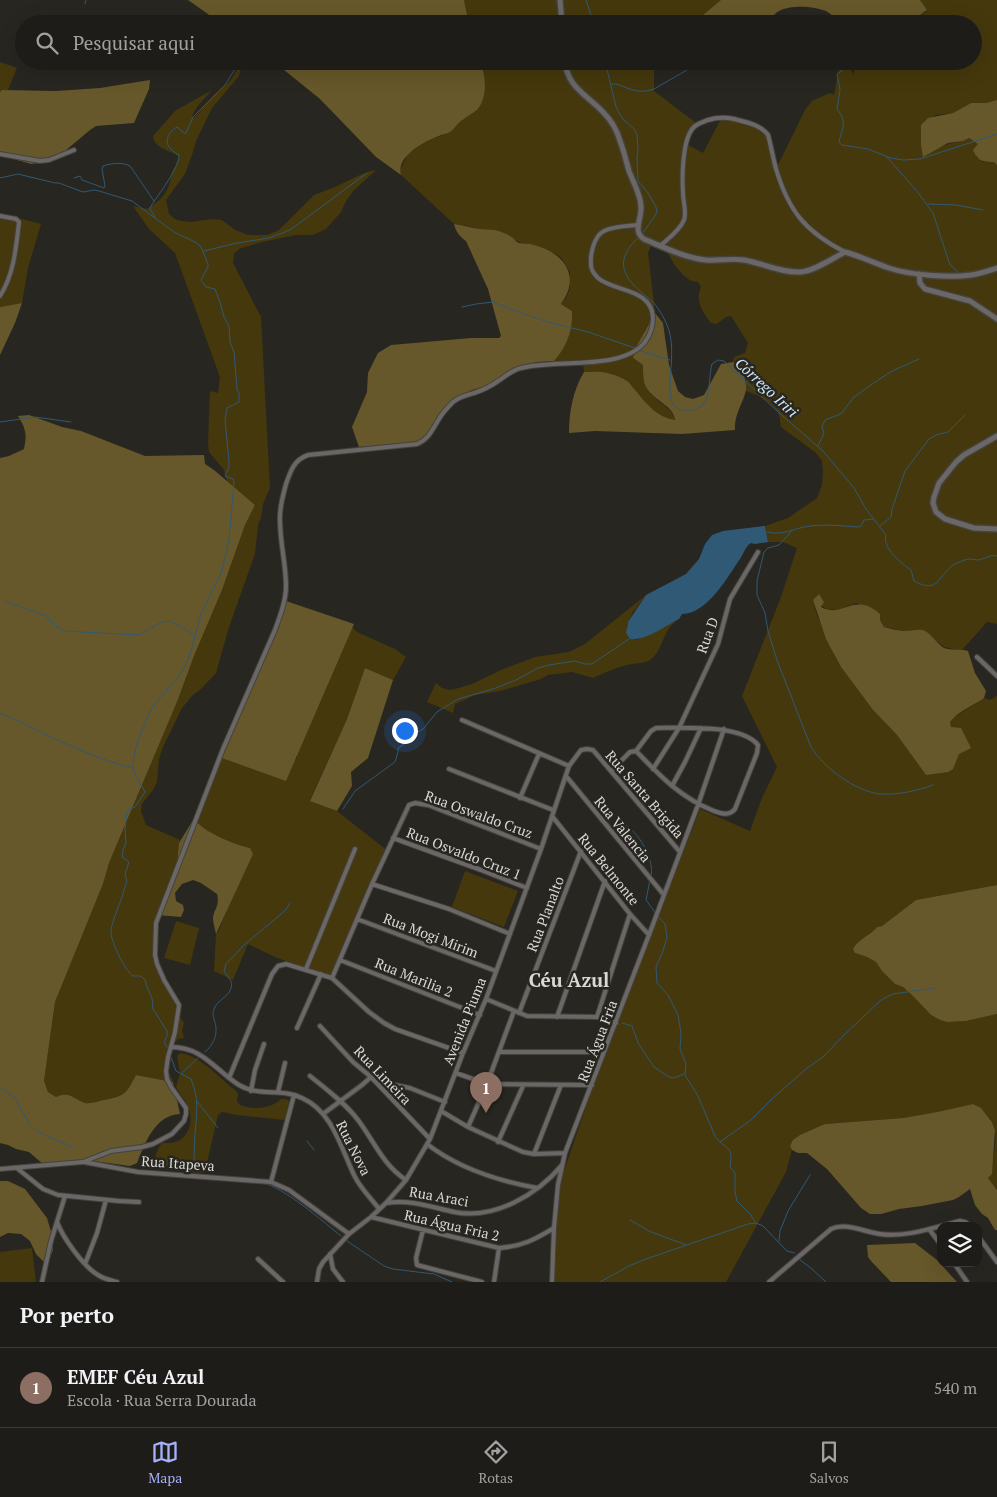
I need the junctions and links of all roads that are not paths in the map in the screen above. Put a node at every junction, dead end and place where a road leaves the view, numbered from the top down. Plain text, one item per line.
1 (560, 0) edge
2 (561, 15) edge
3 (566, 70) edge
4 (74, 150) dead end
5 (0, 154) edge
6 (0, 216) edge
7 (638, 228) junction
8 (661, 245) junction
9 (845, 252) junction
10 (997, 268) edge
11 (919, 274) junction
12 (0, 296) edge
13 (997, 319) edge
14 (997, 436) edge
15 (997, 529) edge
16 (758, 552) dead end
17 (977, 657) dead end
18 (997, 676) edge
19 (462, 720) dead end
20 (679, 728) junction
21 (700, 728) junction
22 (724, 729) junction
23 (592, 750) joint
24 (636, 751) junction
25 (539, 754) junction
26 (569, 766) junction
27 (449, 769) dead end
28 (653, 769) junction
29 (612, 771) junction
30 (566, 776) junction
31 (672, 786) junction
32 (520, 798) junction
33 (698, 805) junction
34 (553, 810) junction
35 (552, 816) junction
36 (394, 838) junction
37 (355, 849) dead end
38 (541, 849) junction
39 (581, 852) junction
40 (680, 852) junction
41 (605, 881) junction
42 (372, 884) junction
43 (526, 888) junction
44 (664, 895) junction
45 (630, 914) junction
46 (357, 919) junction
47 (510, 934) junction
48 (649, 935) junction
49 (340, 960) junction
50 (306, 969) junction
51 (496, 971) junction
52 (321, 974) junction
53 (332, 978) junction
54 (486, 999) junction
55 (514, 1011) junction
56 (519, 1013) junction
57 (480, 1016) junction
58 (557, 1017) junction
59 (597, 1017) junction
60 (616, 1023) junction
61 (320, 1026) dead end
62 (297, 1028) dead end
63 (264, 1044) dead end
64 (171, 1047) junction
65 (499, 1052) junction
66 (604, 1052) junction
67 (463, 1053) junction
68 (285, 1063) dead end
69 (456, 1073) junction
70 (310, 1076) dead end
71 (371, 1077) junction
72 (229, 1078) junction
73 (375, 1081) junction
74 (487, 1084) junction
75 (561, 1085) junction
76 (592, 1085) junction
77 (524, 1086) junction
78 (251, 1091) junction
79 (278, 1092) junction
80 (294, 1095) junction
81 (339, 1101) junction
82 (445, 1102) junction
83 (441, 1111) junction
84 (323, 1114) junction
85 (468, 1127) junction
86 (430, 1139) junction
87 (498, 1142) junction
88 (427, 1144) junction
89 (566, 1153) junction
90 (534, 1154) junction
91 (84, 1162) junction
92 (563, 1164) junction
93 (0, 1169) edge
94 (18, 1169) junction
95 (406, 1180) junction
96 (271, 1182) junction
97 (537, 1188) junction
98 (65, 1196) junction
99 (106, 1200) junction
100 (139, 1202) dead end
101 (386, 1203) junction
102 (379, 1209) junction
103 (371, 1217) junction
104 (58, 1222) junction
105 (937, 1227) edge
106 (554, 1228) junction
107 (929, 1229) junction
108 (423, 1230) junction
109 (349, 1234) junction
110 (937, 1240) edge
111 (982, 1241) edge
112 (499, 1248) junction
113 (330, 1254) junction
114 (258, 1259) dead end
115 (997, 1262) edge
116 (85, 1264) junction
117 (957, 1267) edge
118 (42, 1282) edge
119 (117, 1282) edge
120 (283, 1282) edge
121 (317, 1282) edge
122 (343, 1282) edge
123 (482, 1282) edge
124 (494, 1282) edge
125 (552, 1282) edge
126 (769, 1282) edge
127 (967, 1282) edge

1 - 2 street
3 - 7 street
4 - 5 street
6 - 12 street
7 - 8 street
7 - 64 street
8 - 9 street
8 - 9 street
9 - 11 street
10 - 11 street
11 - 13 street
14 - 15 street
16 - 20 street, Rua D
17 - 18 street
19 - 25 street
20 - 21 street
20 - 24 street
20 - 28 street, Rua D
21 - 22 street
21 - 31 street
22 - 33 street, Rua Água Fria
22 - 33 street
23 - 26 street, Avenida Piuma
23 - 29 street, Rua Santa Brigida
24 - 28 street
24 - 29 street
25 - 26 street
25 - 32 street
26 - 30 street, Avenida Piuma
27 - 32 street
28 - 31 street
29 - 40 street, Rua Santa Brigida
30 - 34 street, Avenida Piuma
30 - 44 street, Rua Valencia
31 - 33 street
32 - 34 street
33 - 40 street, Rua Água Fria
34 - 35 street, Avenida Piuma
35 - 38 street, Avenida Piuma
35 - 39 street, Rua Belmonte
36 - 38 street, Rua Oswaldo Cruz
36 - 42 street
36 - 43 street, Rua Osvaldo Cruz 1
37 - 50 street
38 - 43 street, Avenida Piuma
39 - 41 street, Rua Belmonte
39 - 56 street, Rua Planalto
40 - 44 street, Rua Água Fria
41 - 45 street, Rua Belmonte
41 - 58 street
42 - 46 street
42 - 47 street
43 - 47 street, Avenida Piuma
44 - 48 street, Rua Água Fria
45 - 48 street, Rua Belmonte
45 - 59 street
46 - 49 street
46 - 51 street, Rua Mogi Mirim
47 - 51 street, Avenida Piuma
48 - 60 street, Rua Água Fria
49 - 53 street
49 - 57 street, Rua Marilia 2
50 - 52 street
50 - 72 street
51 - 54 street, Avenida Piuma
52 - 53 street
52 - 62 street
53 - 67 street
54 - 55 street
54 - 57 street, Avenida Piuma
55 - 56 street
55 - 65 street
56 - 58 street
57 - 67 street, Avenida Piuma
58 - 59 street
59 - 60 street
60 - 66 street, Rua Água Fria
61 - 71 street, Rua Limeira
63 - 78 street
64 - 72 street, Rua Nova
64 - 91 street
65 - 66 street
65 - 74 street
66 - 76 street, Rua Água Fria
67 - 69 street, Avenida Piuma
68 - 79 street
69 - 74 street
69 - 82 street, Avenida Piuma
70 - 81 street
71 - 73 street, Rua Limeira
71 - 81 street
72 - 78 street, Rua Nova
73 - 82 street
73 - 86 street, Rua Limeira
74 - 77 street
74 - 85 street
75 - 76 street
75 - 77 street
75 - 90 street
76 - 89 street, Rua Água Fria
77 - 87 street
78 - 79 street, Rua Nova
79 - 80 street, Rua Nova
80 - 84 street, Rua Nova
80 - 96 street
81 - 84 street
81 - 95 street
82 - 83 street, Avenida Piuma
83 - 85 street
83 - 86 street, Avenida Piuma
84 - 102 street, Rua Nova
85 - 87 street
86 - 88 street, Avenida Piuma
87 - 90 street
88 - 95 street, Avenida Piuma
88 - 97 street
89 - 90 street
89 - 92 street, Rua Água Fria
91 - 94 street
91 - 96 street, Rua Itapeva
92 - 97 street, Rua Araci
92 - 106 street, Rua Água Fria
93 - 94 street
94 - 98 street
95 - 101 street, Avenida Piuma
96 - 109 street, Rua Itapeva
97 - 101 street, Rua Araci
98 - 99 street
98 - 104 street
99 - 100 street
99 - 116 street
101 - 102 street, Avenida Piuma
102 - 103 street, Avenida Piuma
103 - 108 street, Rua Água Fria 2
103 - 109 street, Avenida Piuma
104 - 116 street
104 - 118 street
105 - 107 street
106 - 112 street, Rua Água Fria 2
106 - 125 street, Rua Água Fria
107 - 110 street
107 - 126 street
108 - 112 street, Rua Água Fria 2
108 - 123 street
109 - 113 street, Avenida Piuma
111 - 115 street
112 - 124 street
113 - 121 street, Avenida Piuma
113 - 122 street
114 - 120 street
116 - 119 street
117 - 127 street

